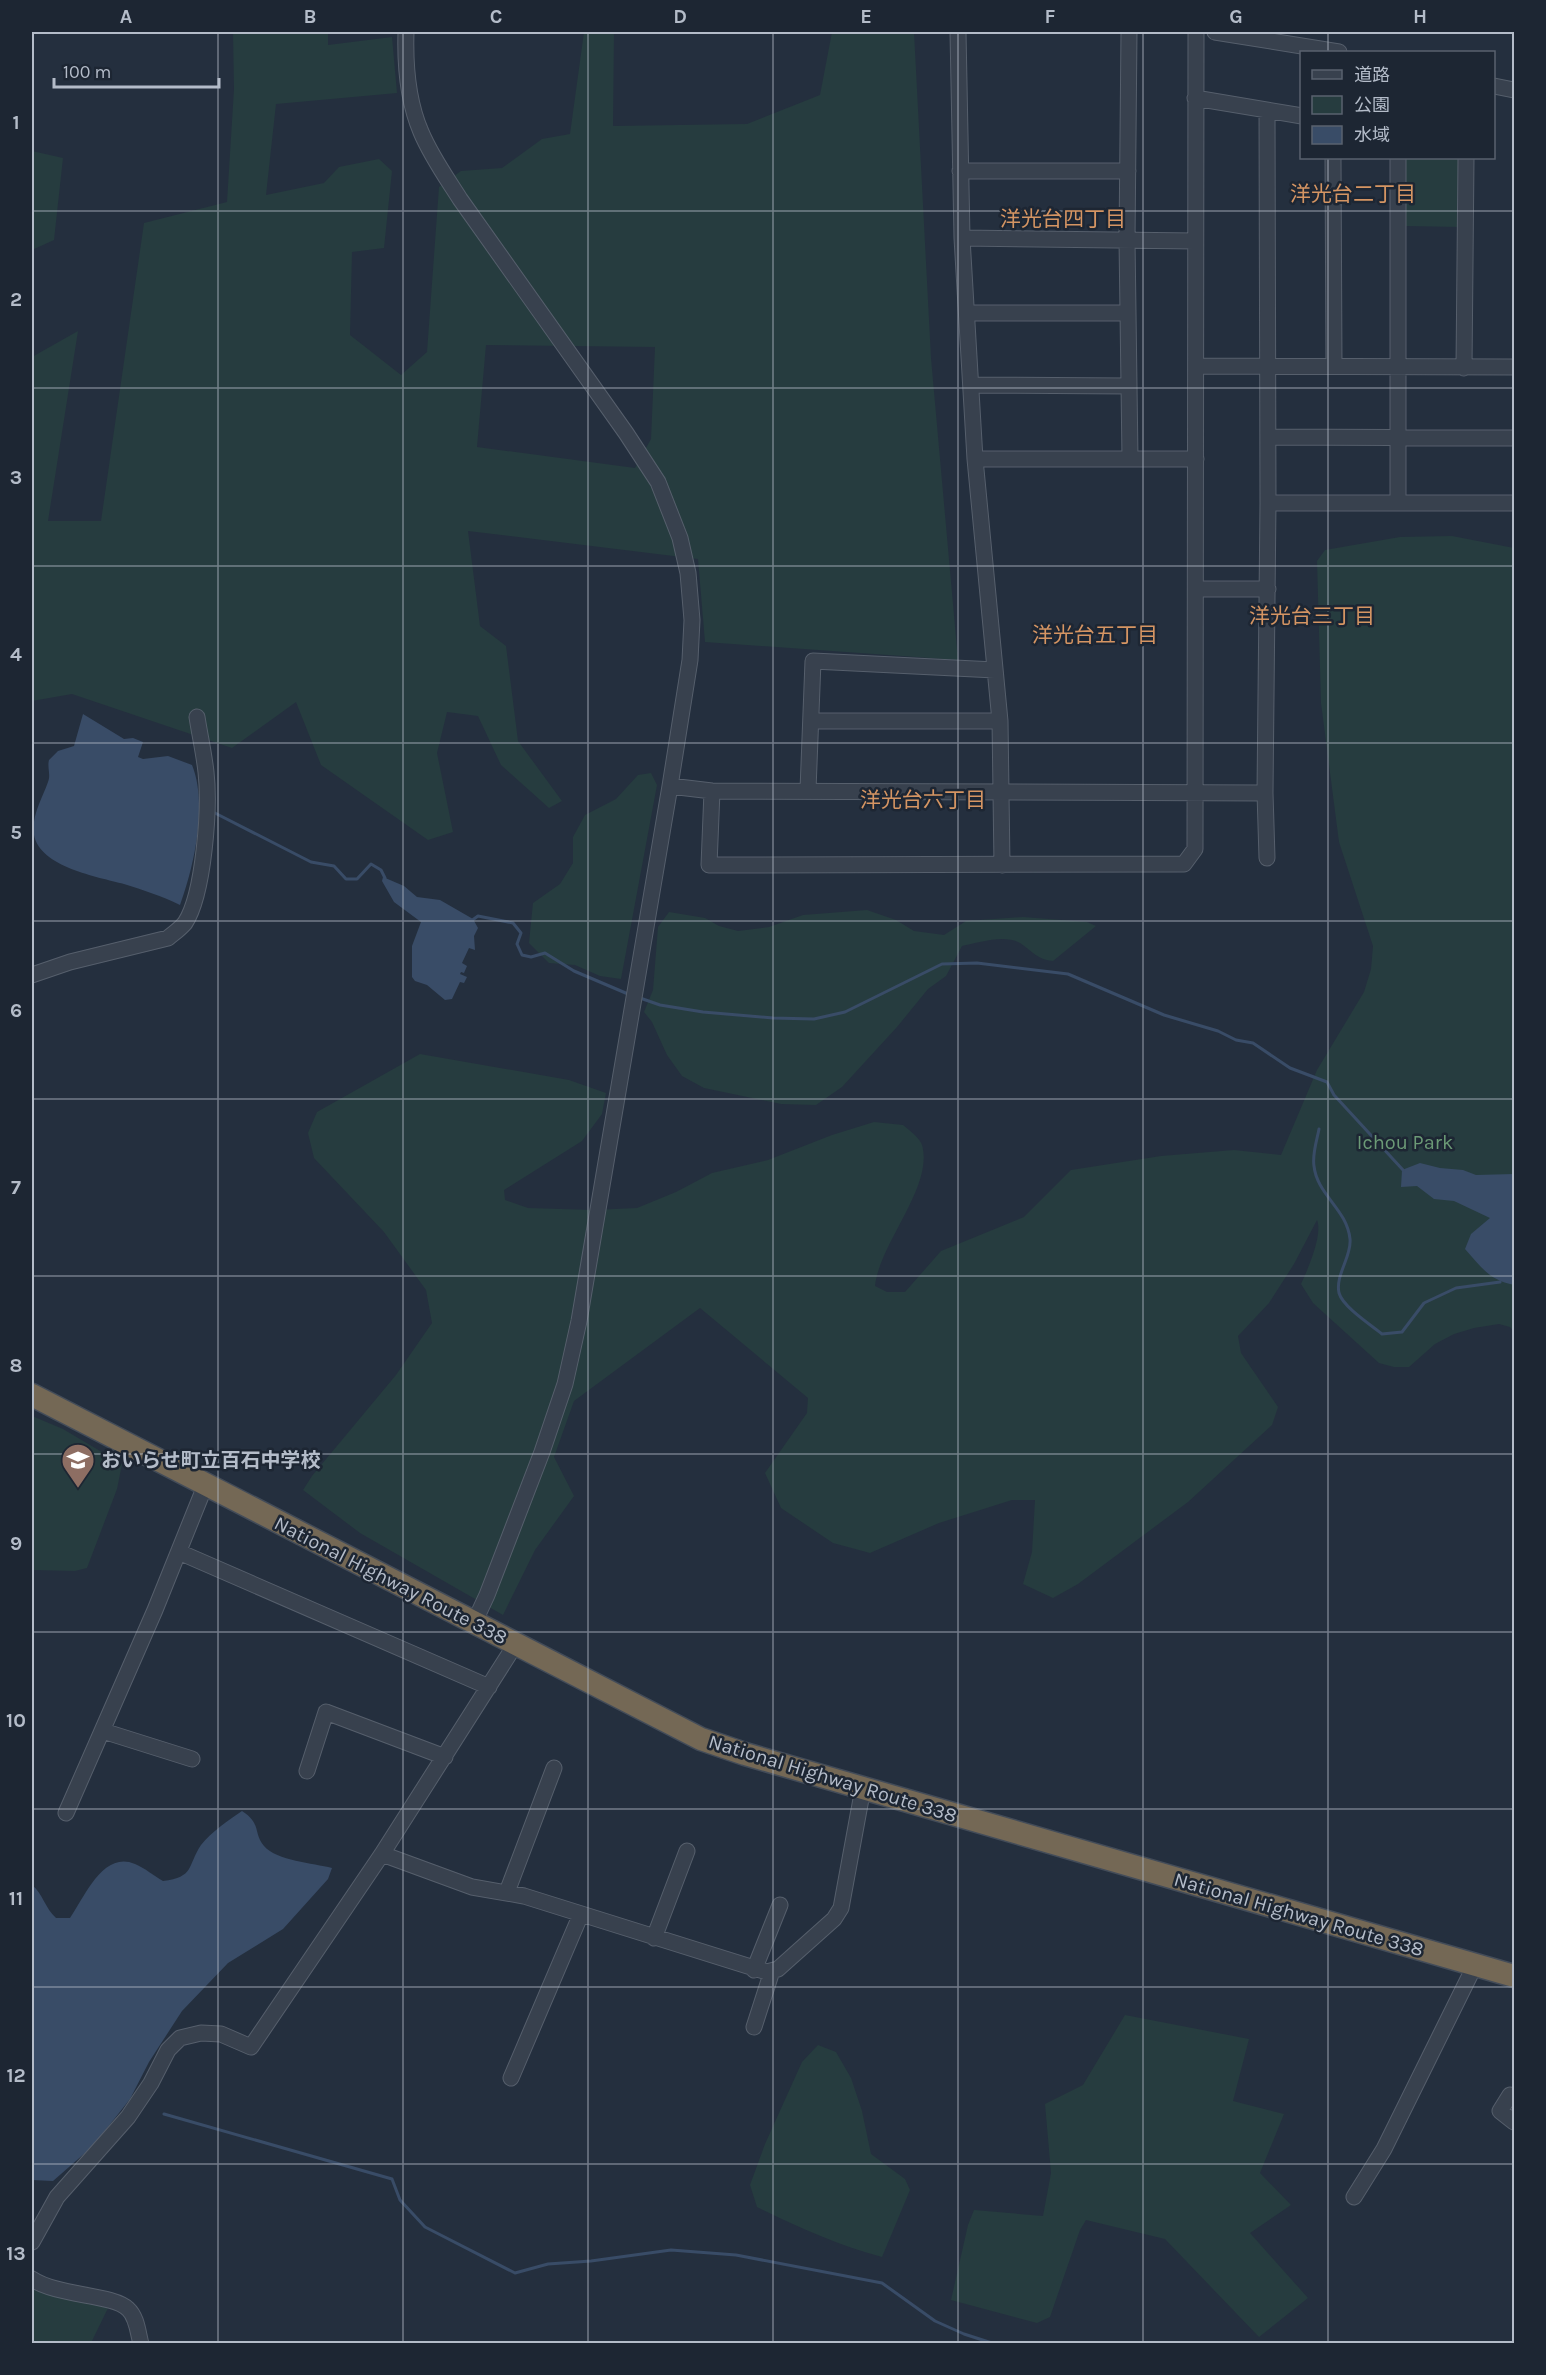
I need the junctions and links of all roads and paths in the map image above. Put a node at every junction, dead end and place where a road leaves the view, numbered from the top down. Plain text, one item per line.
1 (406, 32) edge
2 (958, 32) edge
3 (1129, 32) edge
4 (1196, 32) edge
5 (1215, 32) edge
6 (1333, 51) edge
7 (1495, 86) edge
8 (1515, 90) edge
9 (1195, 98) junction
10 (1267, 110) junction
11 (1300, 116) edge
12 (1333, 159) edge
13 (1398, 159) edge
14 (1466, 159) edge
15 (960, 171) junction
16 (1128, 171) junction
17 (962, 238) junction
18 (1127, 240) junction
19 (1196, 241) junction
20 (967, 313) junction
21 (1128, 313) junction
22 (1197, 366) junction
23 (1334, 366) junction
24 (1268, 367) junction
25 (1399, 367) junction
26 (1515, 367) edge
27 (1464, 368) junction
28 (971, 385) junction
29 (1129, 386) junction
30 (1268, 437) junction
31 (1398, 437) junction
32 (1515, 438) edge
33 (1130, 458) junction
34 (975, 459) junction
35 (1196, 459) junction
36 (1268, 502) junction
37 (1398, 502) junction
38 (1515, 503) edge
39 (1196, 589) junction
40 (1268, 589) junction
41 (995, 670) junction
42 (197, 717) dead end
43 (811, 721) junction
44 (1000, 721) junction
45 (670, 786) junction
46 (808, 790) junction
47 (712, 791) junction
48 (1001, 793) junction
49 (1195, 793) junction
50 (1266, 793) junction
51 (1267, 858) dead end
52 (1002, 865) junction
53 (32, 975) edge
54 (32, 1395) edge
55 (205, 1486) junction
56 (178, 1552) junction
57 (474, 1623) junction
58 (515, 1645) junction
59 (489, 1687) junction
60 (103, 1731) junction
61 (445, 1757) junction
62 (192, 1759) dead end
63 (554, 1768) dead end
64 (307, 1771) dead end
65 (862, 1788) junction
66 (66, 1813) dead end
67 (687, 1851) dead end
68 (382, 1854) junction
69 (507, 1892) junction
70 (780, 1905) dead end
71 (581, 1914) junction
72 (654, 1938) junction
73 (1475, 1965) junction
74 (754, 1970) junction
75 (772, 1971) junction
76 (1515, 1976) edge
77 (754, 2027) dead end
78 (511, 2078) dead end
79 (1510, 2095) dead end
80 (1515, 2122) edge
81 (1354, 2197) dead end
82 (32, 2242) edge
83 (32, 2279) edge
84 (141, 2343) edge

1 - 45 street
2 - 15 street
3 - 16 street
4 - 9 street
5 - 6 street
7 - 8 street
9 - 10 street
9 - 19 street
10 - 11 street
10 - 24 street
12 - 23 street
13 - 25 street
14 - 27 street
15 - 16 street
15 - 17 street
16 - 18 street
17 - 18 street
17 - 20 street
18 - 19 street
18 - 21 street
19 - 22 street
20 - 21 street
20 - 28 street
21 - 29 street
22 - 24 street
22 - 35 street
23 - 24 street
23 - 25 street
24 - 30 street
25 - 27 street
25 - 31 street
26 - 27 street
28 - 29 street
28 - 34 street
29 - 33 street
30 - 31 street
30 - 36 street
31 - 32 street
31 - 37 street
33 - 34 street
33 - 35 street
34 - 41 street
35 - 39 street
36 - 37 street
36 - 40 street
37 - 38 street
39 - 40 street
39 - 49 street
40 - 50 street
41 - 43 street
41 - 44 street
42 - 53 street
43 - 44 street
43 - 46 street
44 - 48 street
45 - 47 street
45 - 57 street
46 - 47 street
46 - 48 street
47 - 52 street
48 - 49 street
48 - 52 street
49 - 50 street
49 - 52 street
50 - 51 street
54 - 55 highway, National Highway Route 338
55 - 56 street
55 - 57 highway, National Highway Route 338
56 - 59 street
56 - 60 street
57 - 58 highway, National Highway Route 338
58 - 59 street
58 - 65 highway, National Highway Route 338
59 - 61 street
60 - 62 street
60 - 66 street
61 - 64 street
61 - 68 street
63 - 69 street
65 - 73 highway, National Highway Route 338
65 - 75 street
67 - 72 street
68 - 69 street
68 - 82 street
69 - 71 street
70 - 74 street
71 - 72 street
71 - 78 street
72 - 74 street
73 - 76 highway, National Highway Route 338
73 - 81 street
74 - 75 street
75 - 77 street
79 - 80 street
83 - 84 street

